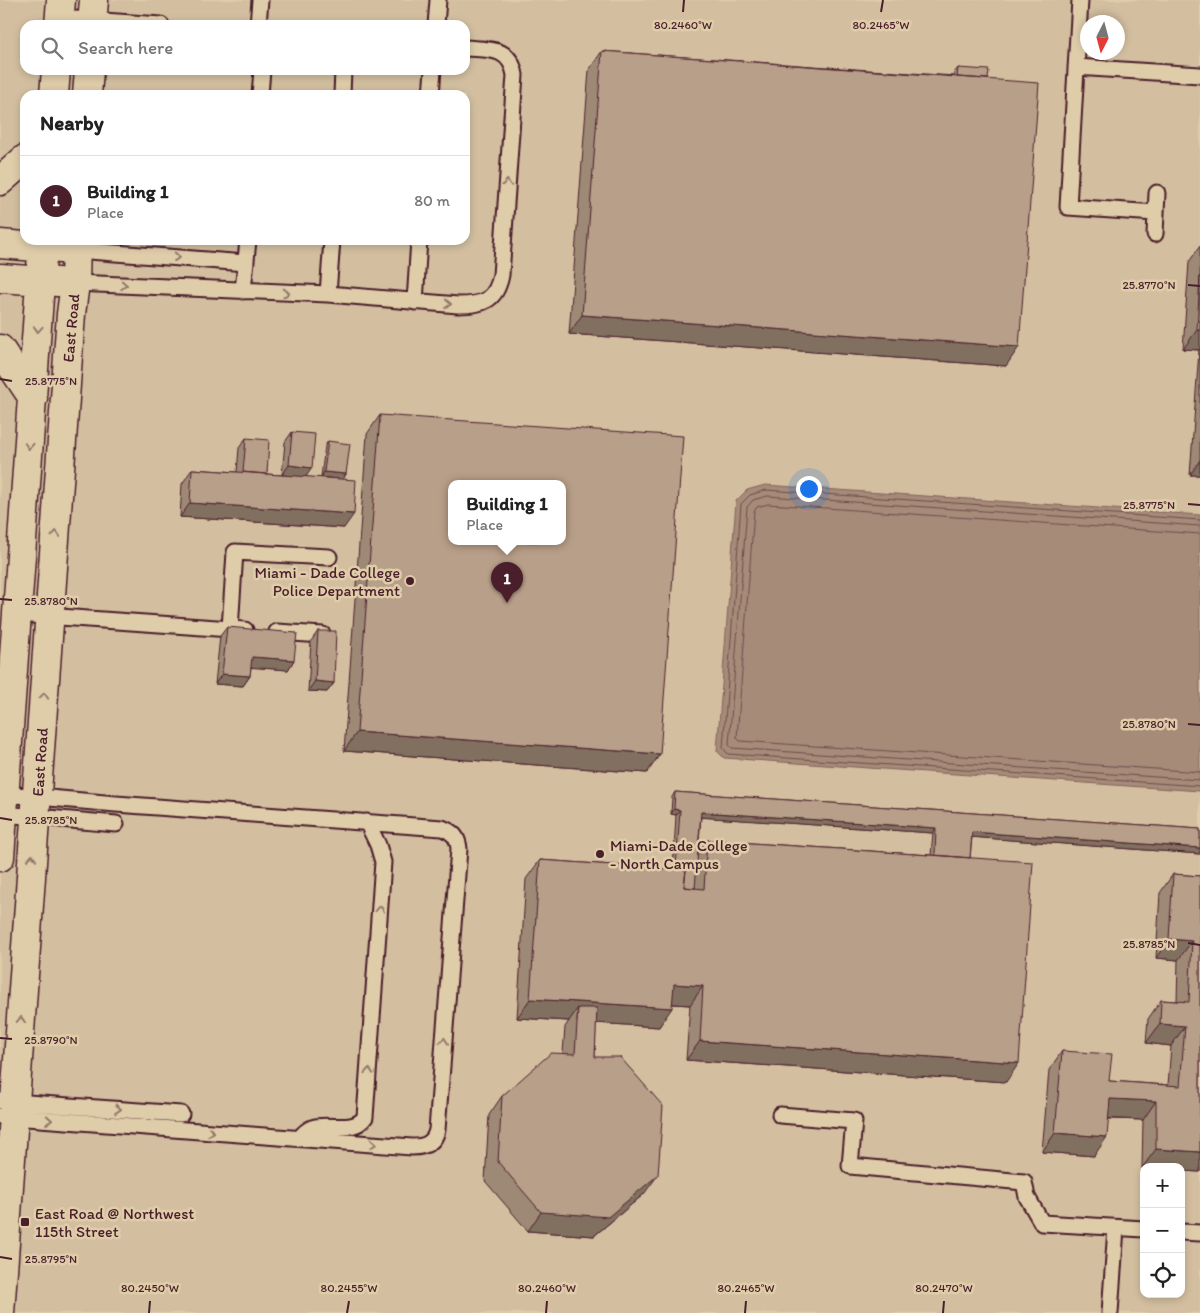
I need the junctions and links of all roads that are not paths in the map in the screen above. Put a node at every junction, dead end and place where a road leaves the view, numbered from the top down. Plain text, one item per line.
1 (260, 0) edge
2 (438, 0) edge
3 (1080, 0) edge
4 (60, 14) edge
5 (92, 15) edge
6 (126, 20) edge
7 (258, 20) edge
8 (436, 20) edge
9 (470, 48) edge
10 (1076, 67) junction
11 (56, 75) edge
12 (88, 75) edge
13 (262, 75) edge
14 (344, 75) edge
15 (433, 75) edge
16 (1200, 75) edge
17 (54, 90) edge
18 (87, 90) edge
19 (260, 90) edge
20 (342, 90) edge
21 (431, 90) edge
22 (20, 163) edge
23 (0, 181) edge
24 (1157, 193) dead end
25 (1156, 213) junction
26 (1155, 234) dead end
27 (0, 244) edge
28 (20, 244) edge
29 (43, 245) edge
30 (76, 245) edge
31 (248, 245) edge
32 (332, 245) edge
33 (420, 245) edge
34 (246, 262) junction
35 (0, 278) edge
36 (41, 280) junction
37 (75, 283) junction
38 (243, 291) junction
39 (328, 294) junction
40 (415, 302) junction
41 (0, 349) edge
42 (33, 398) junction
43 (329, 557) dead end
44 (17, 614) junction
45 (50, 616) junction
46 (230, 629) junction
47 (323, 635) edge
48 (4, 804) junction
49 (36, 807) junction
50 (366, 822) junction
51 (116, 824) dead end
52 (0, 857) edge
53 (9, 1050) edge
54 (8, 1109) edge
55 (181, 1114) dead end
56 (780, 1115) dead end
57 (300, 1138) junction
58 (1116, 1228) junction
59 (1140, 1229) edge
60 (1185, 1232) edge
61 (1200, 1233) edge
62 (0, 1313) edge
63 (1110, 1313) edge

1 - 7 lane
2 - 8 lane
3 - 10 lane
4 - 5 lane
5 - 6 lane
40 -> 9 lane
10 - 16 lane
10 - 25 lane
11 - 17 street
12 - 18 street
13 - 19 lane
14 - 20 lane
15 - 21 lane
22 - 23 street
24 - 25 lane
25 - 26 lane
27 - 28 street
29 - 36 street, East Road
30 -> 34 lane
30 - 37 street, East Road
31 - 34 lane
32 - 39 lane
33 - 40 lane
34 - 38 lane
35 - 36 street
36 - 37 street
36 -> 42 street, East Road
37 -> 38 lane
45 -> 37 street, East Road
38 -> 39 lane
39 - 40 lane
41 - 42 street
42 -> 44 street, East Road
43 - 46 lane
44 - 45 lane
44 - 48 street, East Road
45 - 46 lane
49 -> 45 street, East Road
46 - 47 lane
48 - 49 lane
48 - 52 street, East Road
49 - 50 lane
49 - 51 lane
53 -> 49 street, East Road
57 -> 50 lane
57 -> 50 lane
53 - 54 street, East Road
54 -> 55 lane
54 -> 57 lane
54 - 62 street, East Road
56 - 58 lane
58 - 59 lane
58 - 63 lane
60 - 61 lane

